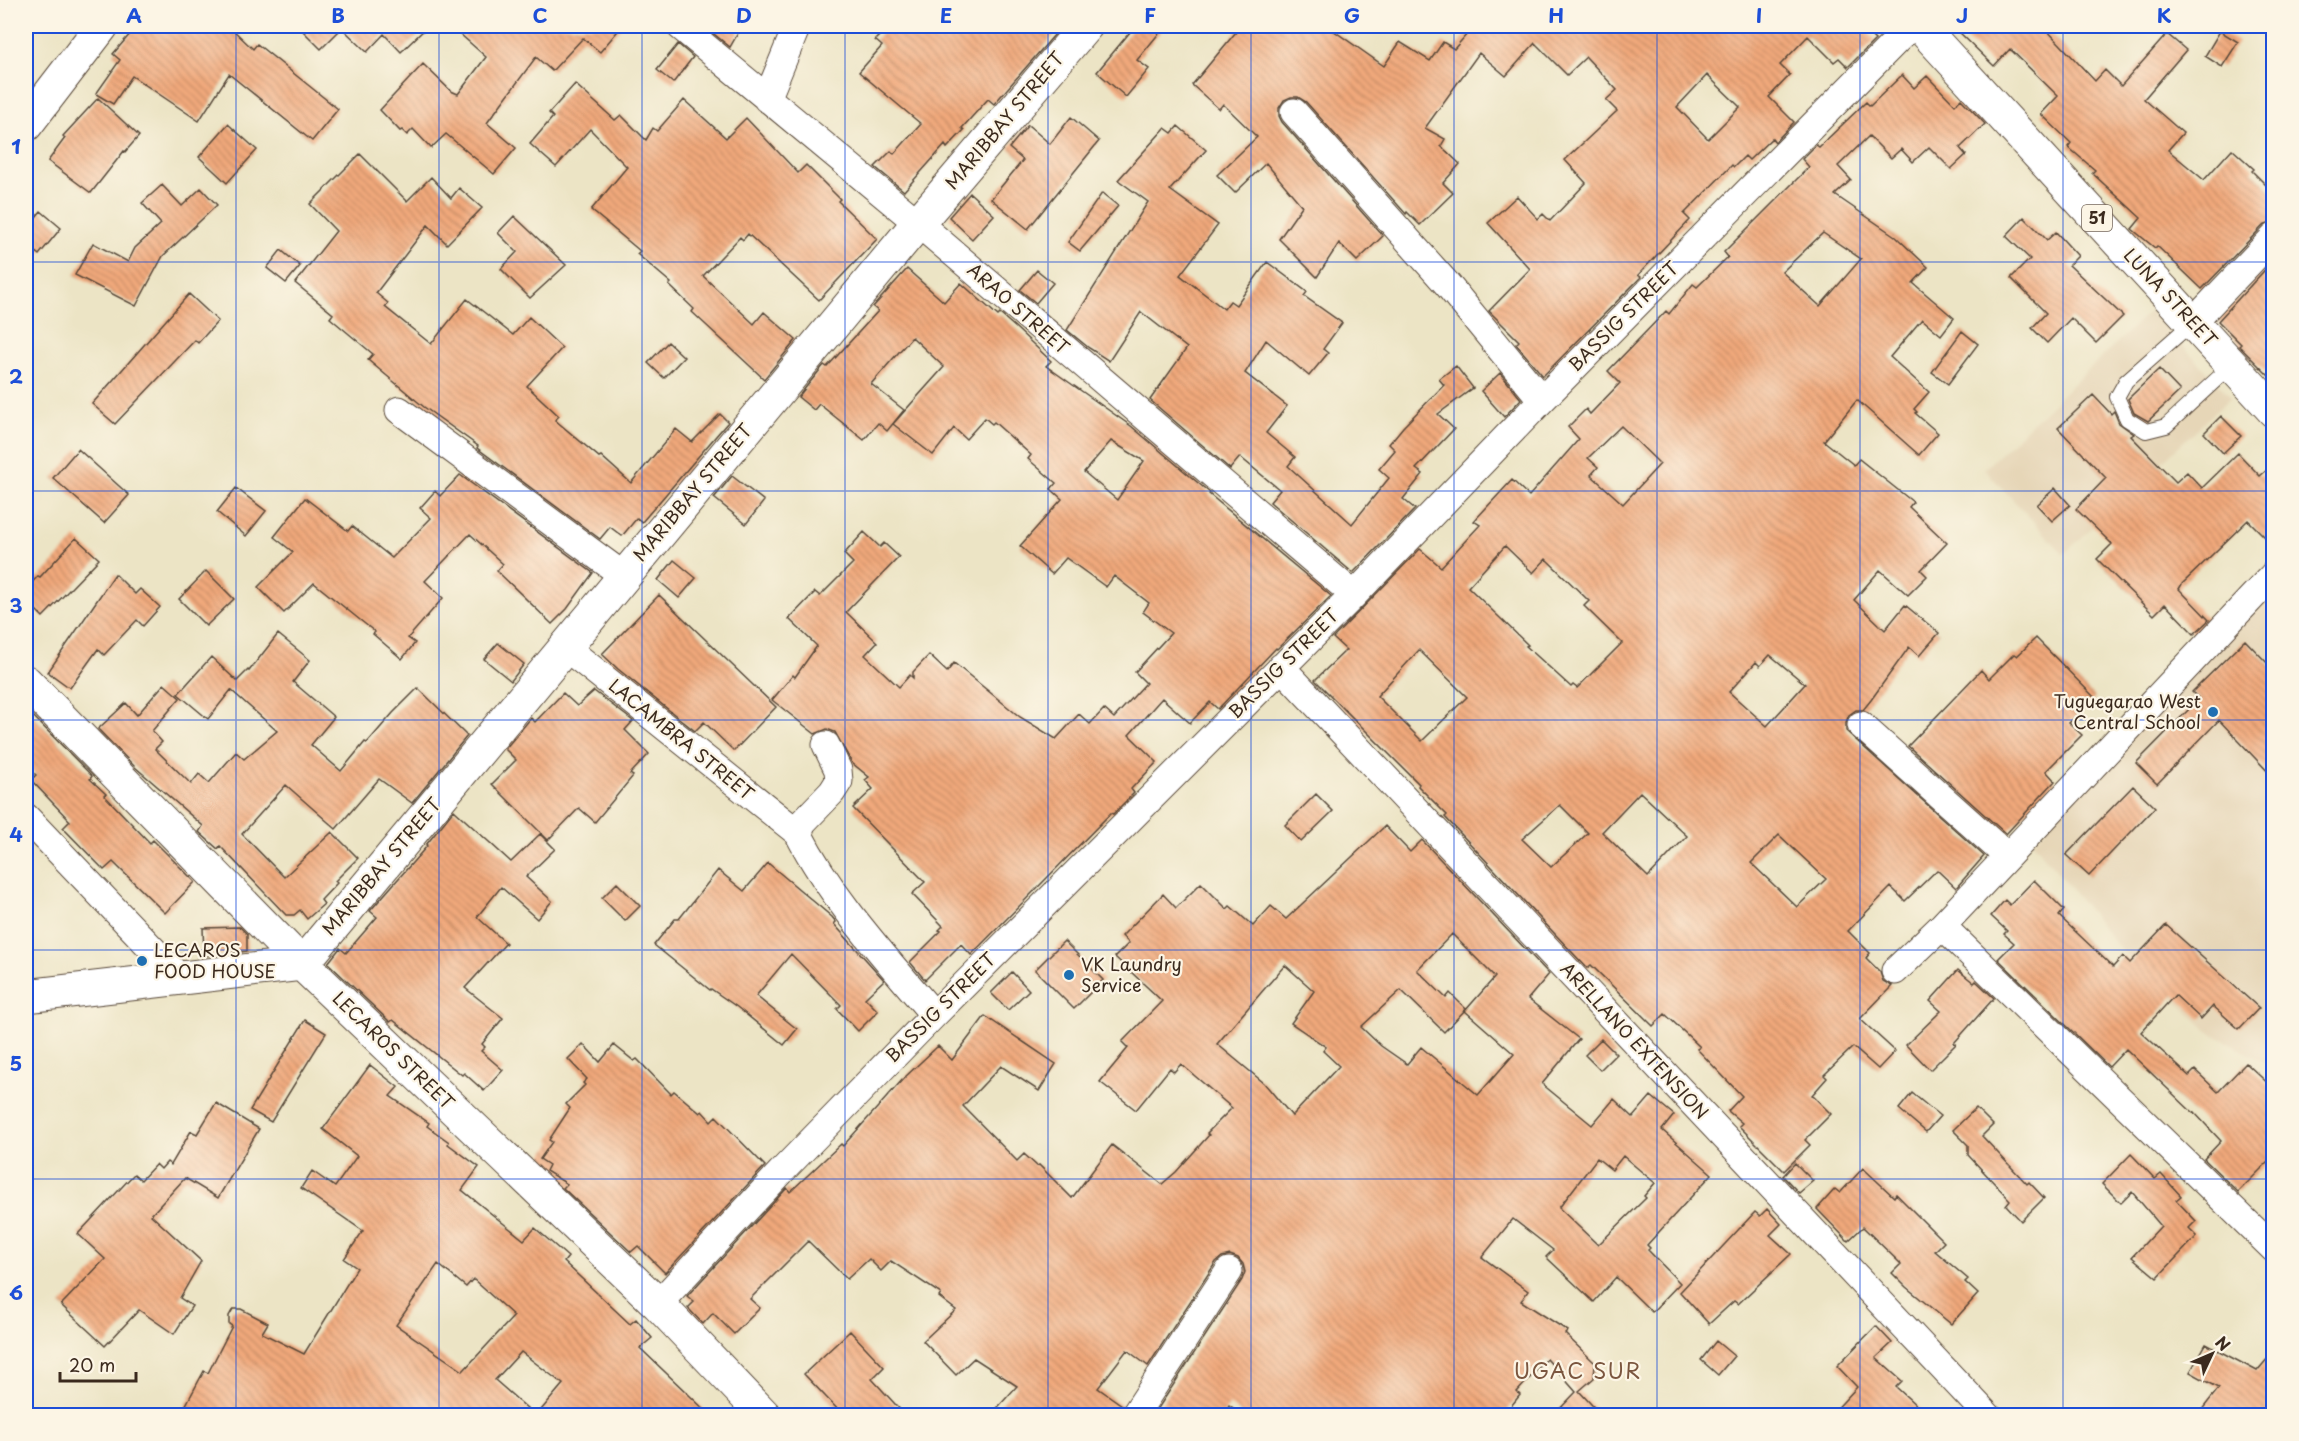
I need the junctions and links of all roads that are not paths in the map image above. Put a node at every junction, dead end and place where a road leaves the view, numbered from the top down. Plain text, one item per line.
1 (102, 26) edge
2 (680, 26) edge
3 (797, 26) edge
4 (1086, 26) edge
5 (1911, 26) edge
6 (1920, 26) edge
7 (767, 99) junction
8 (1294, 112) dead end
9 (26, 125) edge
10 (918, 223) junction
11 (2274, 237) edge
12 (2193, 322) junction
13 (2232, 365) junction
14 (1542, 400) junction
15 (399, 410) dead end
16 (2274, 411) edge
17 (2274, 574) edge
18 (624, 576) junction
19 (1354, 595) junction
20 (565, 647) junction
21 (1281, 667) junction
22 (26, 682) edge
23 (1861, 725) dead end
24 (826, 745) dead end
25 (26, 817) edge
26 (798, 833) junction
27 (2007, 856) junction
28 (1942, 926) junction
29 (302, 964) junction
30 (1895, 971) dead end
31 (180, 978) junction
32 (26, 996) edge
33 (934, 1015) junction
34 (2274, 1248) edge
35 (1229, 1270) dead end
36 (658, 1304) junction
37 (765, 1416) edge
38 (1134, 1416) edge
39 (1988, 1416) edge

1 - 9 street
2 - 7 street, ARAO STREET
3 - 7 street
4 - 10 street, MARIBBAY STREET
5 - 14 street, BASSIG STREET
6 - 12 street, LUNA STREET / 51
7 - 10 street, ARAO STREET
8 - 14 street
10 - 18 street, MARIBBAY STREET
10 - 19 street, ARAO STREET
11 - 12 street
12 - 13 street, LUNA STREET / 51
12 - 13 lane
13 - 16 street, LUNA STREET / 51
14 - 19 street, BASSIG STREET
15 - 18 street
17 - 27 street
18 - 20 street, MARIBBAY STREET
19 - 21 street, BASSIG STREET
20 - 26 street, LACAMBRA STREET
20 - 29 street, MARIBBAY STREET
21 - 33 street, BASSIG STREET
21 - 39 street, ARELLANO EXTENSION
22 - 29 street, LECAROS STREET
23 - 27 street
24 - 26 street
25 - 31 street
26 - 33 street, LACAMBRA STREET
27 - 28 street
28 - 30 street
28 - 34 street
29 - 31 street
29 - 36 street, LECAROS STREET
31 - 32 street
33 - 36 street, BASSIG STREET
35 - 38 street
36 - 37 street, LECAROS STREET

